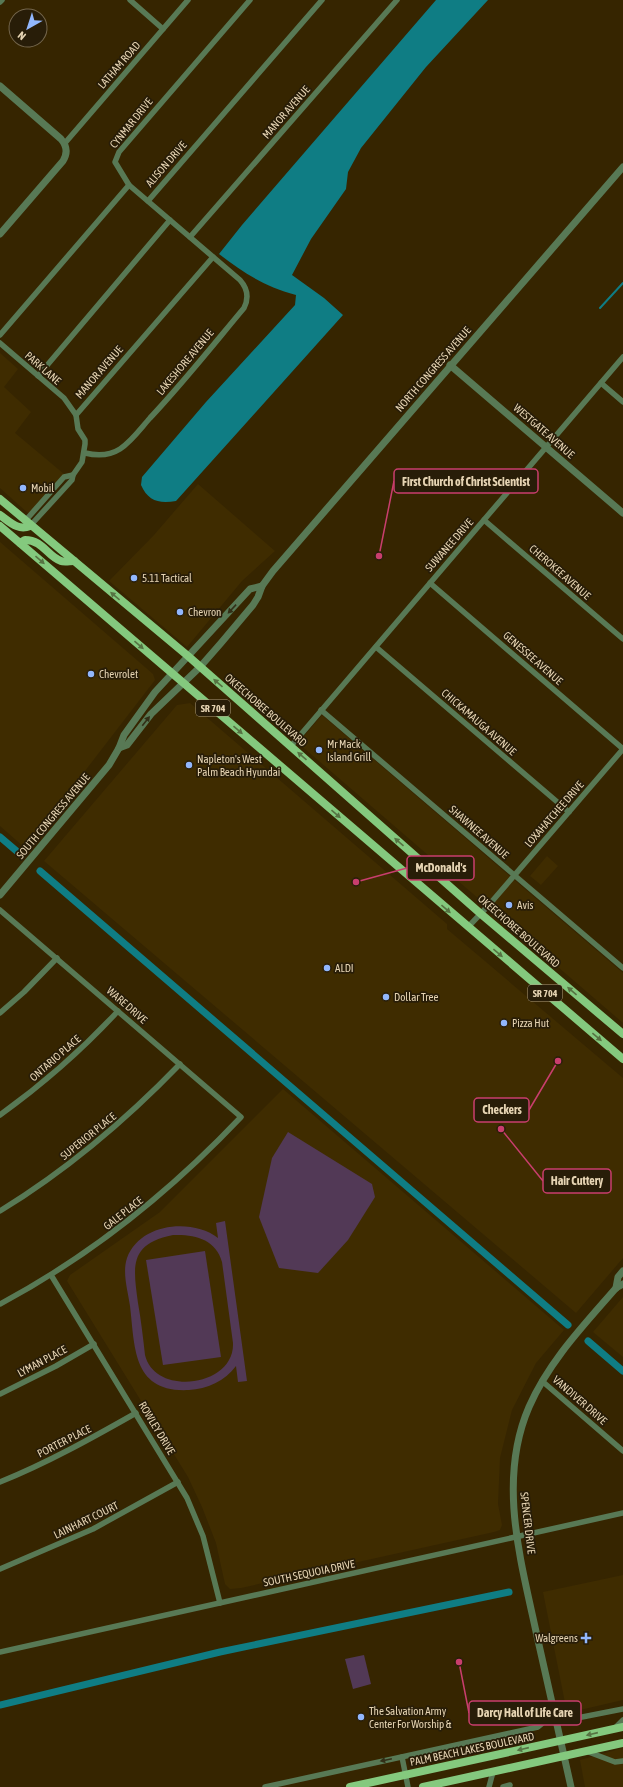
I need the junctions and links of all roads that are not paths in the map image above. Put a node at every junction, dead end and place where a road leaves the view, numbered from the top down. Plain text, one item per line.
1 (130, 0) edge
2 (188, 0) edge
3 (250, 0) edge
4 (322, 0) edge
5 (397, 0) edge
6 (163, 29) junction
7 (0, 86) edge
8 (65, 143) junction
9 (623, 167) edge
10 (129, 185) junction
11 (148, 201) junction
12 (170, 220) junction
13 (0, 234) edge
14 (190, 237) junction
15 (213, 257) junction
16 (0, 335) edge
17 (0, 343) edge
18 (623, 357) edge
19 (450, 365) junction
20 (38, 376) junction
21 (601, 383) junction
22 (623, 402) edge
23 (76, 415) junction
24 (546, 447) junction
25 (85, 453) junction
26 (0, 499) edge
27 (623, 513) edge
28 (0, 515) edge
29 (484, 520) junction
30 (28, 524) junction
31 (0, 526) edge
32 (20, 543) junction
33 (74, 561) junction
34 (430, 583) junction
35 (262, 586) junction
36 (623, 639) edge
37 (376, 647) junction
38 (188, 656) junction
39 (200, 667) junction
40 (171, 673) junction
41 (183, 682) junction
42 (321, 710) junction
43 (290, 746) junction
44 (119, 748) junction
45 (623, 749) edge
46 (569, 812) junction
47 (515, 876) junction
48 (0, 895) edge
49 (0, 910) edge
50 (481, 914) junction
51 (468, 928) junction
52 (57, 958) junction
53 (623, 968) edge
54 (118, 1011) junction
55 (0, 1013) edge
56 (623, 1034) edge
57 (623, 1059) edge
58 (180, 1064) junction
59 (0, 1115) edge
60 (241, 1116) joint
61 (0, 1211) edge
62 (623, 1271) edge
63 (51, 1275) junction
64 (623, 1284) edge
65 (616, 1288) junction
66 (0, 1304) edge
67 (94, 1344) junction
68 (542, 1381) junction
69 (0, 1394) edge
70 (136, 1413) junction
71 (623, 1451) edge
72 (0, 1482) edge
73 (178, 1482) junction
74 (623, 1513) edge
75 (517, 1537) junction
76 (0, 1569) edge
77 (220, 1603) junction
78 (0, 1652) edge
79 (623, 1709) edge
80 (554, 1710) junction
81 (623, 1720) edge
82 (619, 1728) edge
83 (561, 1740) junction
84 (623, 1743) edge
85 (586, 1751) junction
86 (564, 1756) junction
87 (402, 1757) junction
88 (623, 1761) edge
89 (493, 1772) junction
90 (406, 1775) junction
91 (510, 1786) dead end
92 (264, 1787) edge
93 (350, 1787) edge
94 (408, 1787) edge
95 (423, 1787) edge
96 (489, 1787) edge
97 (503, 1787) edge
98 (571, 1787) edge

1 - 6 street
2 - 6 street, LATHAM ROAD
3 - 10 street, CYNMAR DRIVE
4 - 11 street, ALISON DRIVE
5 - 14 street, MANOR AVENUE
6 - 8 street, LATHAM ROAD
7 - 8 street
8 - 13 street
9 - 19 street, NORTH CONGRESS AVENUE
10 - 11 street
10 - 16 street
11 - 12 street, ALISON DRIVE
12 - 14 street
12 - 20 street
14 - 15 street
15 - 23 street, MANOR AVENUE
15 - 25 street, LAKESHORE AVENUE
17 - 20 street, PARK LANE
18 - 21 street, SUWANEE DRIVE
19 - 24 street, WESTGATE AVENUE
19 - 35 street, NORTH CONGRESS AVENUE
20 - 23 street, PARK LANE
21 - 22 street
21 - 24 street, SUWANEE DRIVE
23 - 25 street, PARK LANE
24 - 27 street, WESTGATE AVENUE
24 - 29 street, SUWANEE DRIVE
25 - 30 street
26 - 30 main road, OKEECHOBEE BOULEVARD / SR 704
28 - 30 main road
29 - 34 street, SUWANEE DRIVE
29 - 36 street, CHEROKEE AVENUE
30 - 33 main road, OKEECHOBEE BOULEVARD / SR 704
31 - 32 main road, SR 704
32 - 33 main road
32 -> 40 main road, SR 704
38 -> 33 main road, OKEECHOBEE BOULEVARD / SR 704
34 - 37 street, SUWANEE DRIVE
34 - 45 street, GENESSEE AVENUE
35 -> 38 street, NORTH CONGRESS AVENUE
35 - 39 street, NORTH CONGRESS AVENUE
37 - 42 street, SUWANEE DRIVE
37 - 46 street, CHICKAMAUGA AVENUE
38 - 39 main road, OKEECHOBEE BOULEVARD / SR 704
38 - 40 street, NORTH CONGRESS AVENUE
39 - 41 street, NORTH CONGRESS AVENUE
43 -> 39 main road, OKEECHOBEE BOULEVARD / SR 704
40 - 41 main road, SR 704
40 - 44 street, SOUTH CONGRESS AVENUE
44 -> 41 street, SOUTH CONGRESS AVENUE
41 -> 51 main road, SR 704
42 - 43 street, SUWANEE DRIVE
42 - 47 street, SHAWNEE AVENUE
50 -> 43 main road, OKEECHOBEE BOULEVARD / SR 704
44 - 48 street, SOUTH CONGRESS AVENUE
45 - 46 street, LOXAHATCHEE DRIVE
46 - 47 street, LOXAHATCHEE DRIVE
47 - 50 street, LOXAHATCHEE DRIVE
47 - 53 street, SHAWNEE AVENUE
49 - 52 street, WARE DRIVE
50 - 51 street, LOXAHATCHEE DRIVE
56 -> 50 main road, OKEECHOBEE BOULEVARD / SR 704
51 -> 57 main road, SR 704
52 - 54 street, WARE DRIVE
52 - 55 street
54 - 58 street, WARE DRIVE
54 - 59 street, ONTARIO PLACE
58 - 60 street, WARE DRIVE
58 - 61 street, SUPERIOR PLACE
60 - 63 street, GALE PLACE
62 - 65 street, SPENCER DRIVE
63 - 66 street, GALE PLACE
63 - 67 street, ROWLEY DRIVE
64 - 65 street, SPENCER DRIVE
65 - 68 street, SPENCER DRIVE
67 - 69 street, LYMAN PLACE
67 - 70 street, ROWLEY DRIVE
68 - 71 street, VANDIVER DRIVE
68 - 75 street, SPENCER DRIVE
70 - 72 street, PORTER PLACE
70 - 73 street, ROWLEY DRIVE
73 - 76 street, LAINHART COURT
73 - 77 street, ROWLEY DRIVE
74 - 75 street, SOUTH SEQUOIA DRIVE
75 - 77 street, SOUTH SEQUOIA DRIVE
75 - 80 street, SPENCER DRIVE
77 - 78 street, SOUTH SEQUOIA DRIVE
79 - 80 street
80 - 83 street, SPENCER DRIVE
80 - 87 street
81 - 82 street
82 -> 83 main road, PALM BEACH LAKES BOULEVARD
83 - 86 street, SPENCER DRIVE
83 -> 90 main road, PALM BEACH LAKES BOULEVARD
84 - 85 main road
85 - 86 main road
85 - 88 street
86 - 89 main road
86 - 98 street, SPENCER DRIVE
87 - 90 street
87 -> 92 street
89 - 95 main road
89 - 96 street
90 - 93 main road, PALM BEACH LAKES BOULEVARD
90 - 94 street
91 - 97 street

